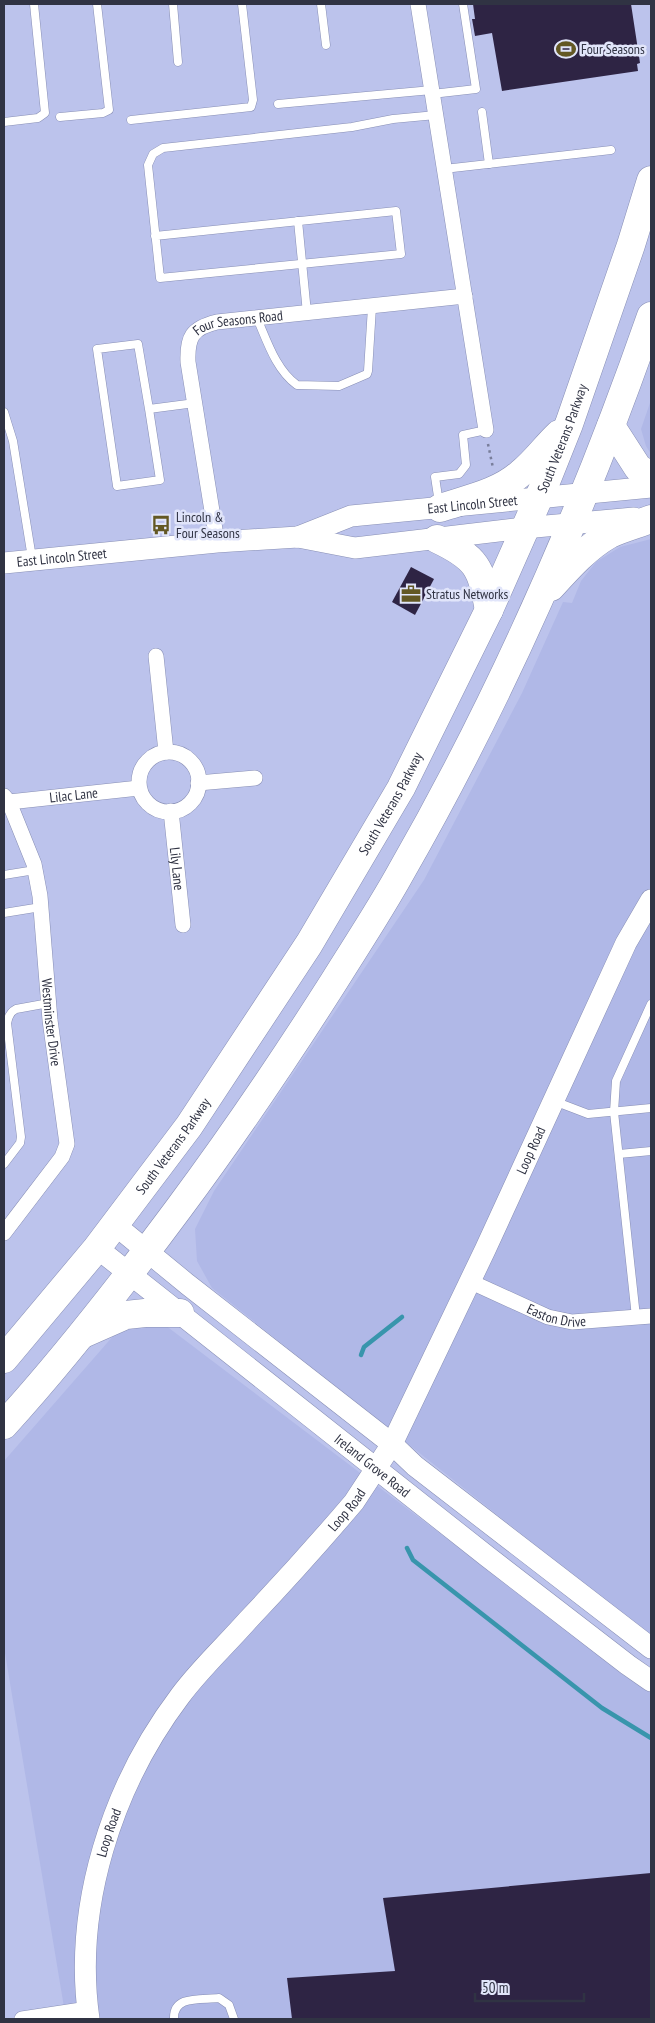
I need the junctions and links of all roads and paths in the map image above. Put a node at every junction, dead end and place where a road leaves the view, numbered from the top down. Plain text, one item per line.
1 (34, 4) edge
2 (97, 4) edge
3 (173, 4) edge
4 (242, 4) edge
5 (321, 4) edge
6 (418, 4) edge
7 (463, 4) edge
8 (326, 46) dead end
9 (178, 62) dead end
10 (432, 92) junction
11 (278, 104) dead end
12 (482, 112) dead end
13 (436, 114) junction
14 (60, 117) dead end
15 (131, 120) dead end
16 (4, 122) edge
17 (611, 150) dead end
18 (489, 164) junction
19 (444, 169) junction
20 (651, 180) edge
21 (298, 221) junction
22 (155, 236) junction
23 (302, 264) junction
24 (465, 296) junction
25 (372, 307) junction
26 (307, 313) junction
27 (651, 316) edge
28 (257, 318) junction
29 (195, 403) junction
30 (149, 409) junction
31 (4, 412) edge
32 (569, 424) junction
33 (611, 426) junction
34 (486, 430) junction
35 (651, 476) edge
36 (495, 477) dead end
37 (651, 487) edge
38 (582, 494) junction
39 (537, 499) junction
40 (440, 508) junction
41 (651, 518) edge
42 (570, 524) junction
43 (524, 528) junction
44 (298, 537) junction
45 (437, 539) junction
46 (217, 542) junction
47 (32, 560) junction
48 (4, 562) edge
49 (538, 603) junction
50 (489, 610) junction
51 (156, 656) dead end
52 (166, 752) junction
53 (255, 778) dead end
54 (198, 783) junction
55 (139, 788) junction
56 (6, 799) edge
57 (172, 811) junction
58 (35, 870) junction
59 (4, 874) edge
60 (651, 900) edge
61 (41, 907) junction
62 (4, 913) edge
63 (183, 925) dead end
64 (49, 1003) junction
65 (651, 1004) edge
66 (554, 1101) junction
67 (651, 1108) edge
68 (614, 1112) junction
69 (651, 1151) edge
70 (619, 1154) junction
71 (4, 1164) edge
72 (114, 1224) junction
73 (4, 1233) edge
74 (97, 1248) junction
75 (147, 1250) junction
76 (130, 1272) junction
77 (469, 1281) junction
78 (180, 1313) junction
79 (644, 1316) edge
80 (79, 1336) junction
81 (4, 1359) edge
82 (4, 1424) edge
83 (392, 1444) junction
84 (378, 1468) junction
85 (651, 1648) edge
86 (651, 1681) edge
87 (88, 2014) edge
88 (22, 2019) edge
89 (174, 2019) edge
90 (234, 2019) edge

1 - 16 lane
2 - 14 lane
3 - 9 lane
4 - 15 lane
5 - 8 lane
6 - 10 street
7 - 10 lane
10 - 11 lane
10 - 13 street
12 - 18 lane
13 - 19 street
13 - 22 lane
17 - 18 lane
18 - 19 lane
19 - 24 street
20 - 32 highway, South Veterans Parkway
21 - 22 lane
21 - 23 lane
21 - 23 lane
22 - 23 lane
23 - 26 lane
24 - 25 street, Four Seasons Road
24 - 34 street
25 - 26 street, Four Seasons Road
25 - 28 lane
26 - 28 street, Four Seasons Road
27 - 33 highway
28 - 29 street, Four Seasons Road
29 - 30 lane
29 - 46 street, Four Seasons Road
30 - 30 lane
31 - 47 lane
32 - 39 highway, South Veterans Parkway
32 - 40 highway
33 - 35 highway
33 - 38 highway
34 - 36 path
34 - 40 lane
37 - 38 main road, East Lincoln Street
38 - 39 main road, East Lincoln Street
38 - 42 highway
39 - 40 main road, East Lincoln Street
39 - 43 highway, South Veterans Parkway
40 - 44 main road, East Lincoln Street
41 - 42 main road, East Lincoln Street
41 - 49 highway
42 - 43 main road, East Lincoln Street
42 - 49 highway
43 - 45 main road, East Lincoln Street
43 - 50 highway, South Veterans Parkway
44 - 45 main road, East Lincoln Street
44 - 46 main road, East Lincoln Street
45 - 50 highway
46 - 47 main road, East Lincoln Street
47 - 48 main road, East Lincoln Street
49 - 75 highway
50 - 72 highway, South Veterans Parkway
51 - 52 street
52 - 54 street
52 - 55 street
53 - 54 street
54 - 57 street
55 - 56 street, Lilac Lane
55 - 57 street
56 - 58 street, Westminster Drive
57 - 63 street, Lily Lane
58 - 59 lane
58 - 61 street, Westminster Drive
60 - 66 main road, Loop Road
61 - 62 lane
61 - 64 street, Westminster Drive
64 - 71 lane
64 - 73 street, Westminster Drive
65 - 68 lane
66 - 68 lane
66 - 77 main road, Loop Road
67 - 68 lane
68 - 70 lane
69 - 70 lane
70 - 79 lane
72 - 74 highway, South Veterans Parkway
72 - 75 main road, Ireland Grove Road
74 - 76 main road, Ireland Grove Road
74 - 81 highway, South Veterans Parkway
75 - 76 highway
75 - 83 main road, Ireland Grove Road
76 - 78 main road, Ireland Grove Road
76 - 80 highway
77 - 79 street, Easton Drive
77 - 83 main road, Loop Road
78 - 80 highway
78 - 84 main road, Ireland Grove Road
80 - 82 highway
83 - 84 main road, Loop Road
83 - 85 main road, Ireland Grove Road
84 - 86 main road, Ireland Grove Road
84 - 87 main road, Loop Road
87 - 88 street
89 - 90 lane

